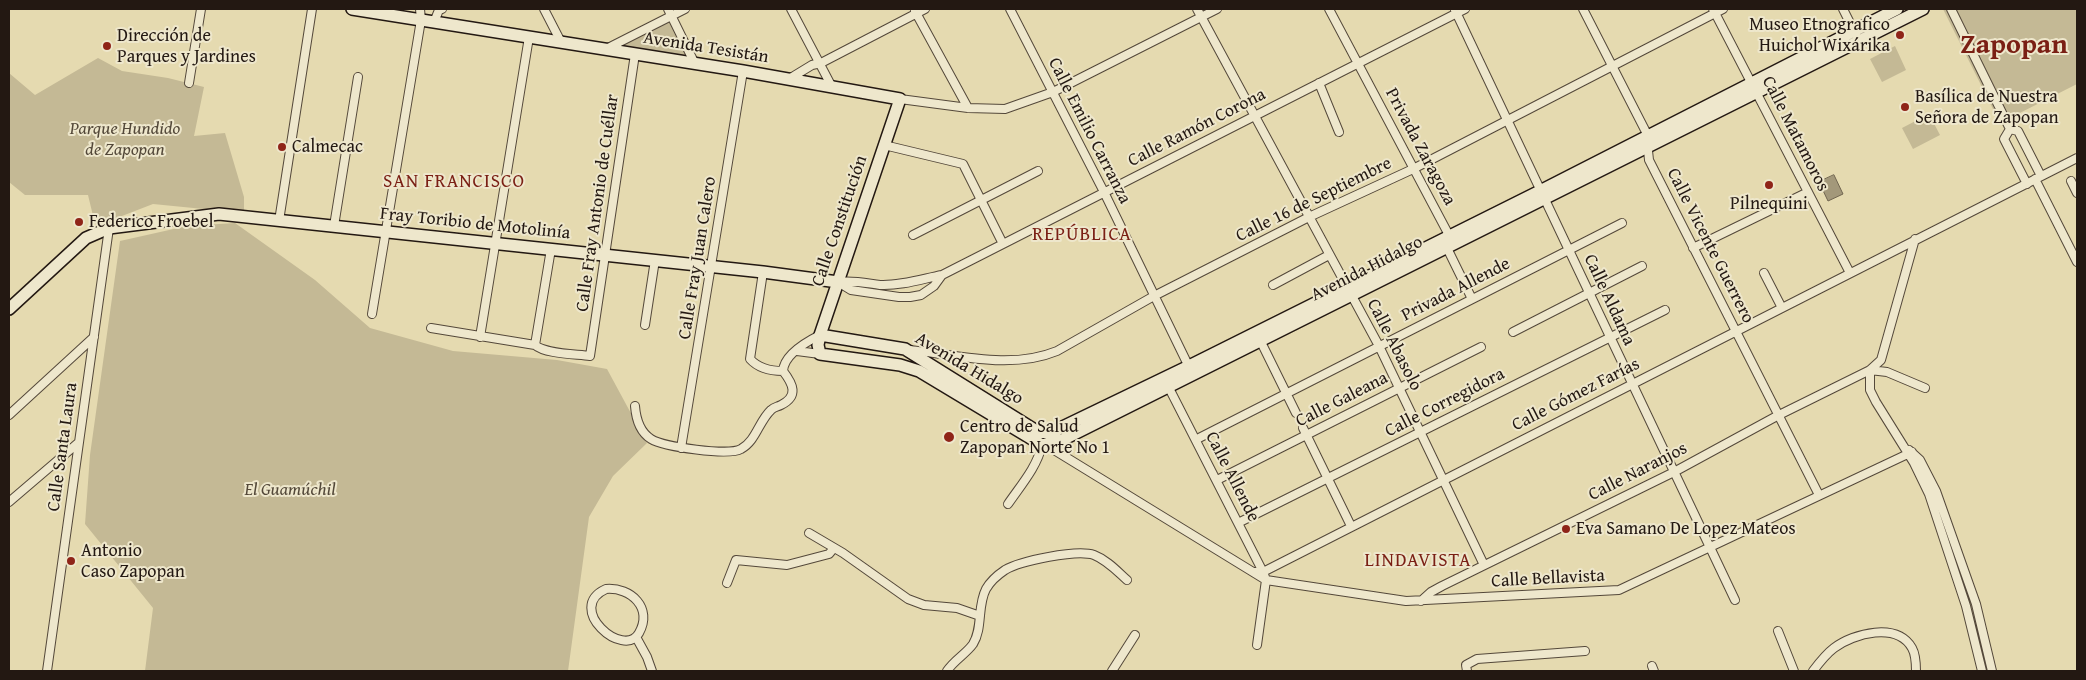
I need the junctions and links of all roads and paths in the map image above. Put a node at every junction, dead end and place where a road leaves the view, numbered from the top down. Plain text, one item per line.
1 (202, 9) edge
2 (312, 9) edge
3 (352, 9) edge
4 (442, 9) edge
5 (544, 9) edge
6 (684, 9) edge
7 (791, 9) edge
8 (925, 9) edge
9 (1010, 9) edge
10 (1198, 9) edge
11 (1217, 9) edge
12 (1329, 9) edge
13 (1465, 9) edge
14 (1583, 9) edge
15 (1843, 9) edge
16 (1897, 9) edge
17 (1923, 9) edge
18 (1951, 9) edge
19 (1717, 10) edge
20 (916, 11) edge
21 (1456, 11) edge
22 (670, 12) edge
23 (420, 14) edge
24 (1201, 16) junction
25 (434, 22) junction
26 (1854, 30) junction
27 (529, 38) junction
28 (1859, 41) junction
29 (561, 42) junction
30 (606, 49) junction
31 (634, 54) junction
32 (821, 63) junction
33 (1359, 63) junction
34 (695, 64) junction
35 (1612, 66) junction
36 (743, 71) junction
37 (358, 77) dead end
38 (789, 79) junction
39 (1752, 82) junction
40 (189, 83) dead end
41 (1319, 83) junction
42 (832, 87) junction
43 (1053, 92) junction
44 (1757, 93) junction
45 (900, 99) junction
46 (968, 108) junction
47 (1256, 115) junction
48 (1508, 119) junction
49 (2010, 129) junction
50 (1338, 132) dead end
51 (1647, 136) junction
52 (884, 146) junction
53 (1648, 148) junction
54 (2077, 158) edge
55 (1413, 168) junction
56 (1038, 171) dead end
57 (2038, 178) junction
58 (2071, 181) dead end
59 (2027, 184) junction
60 (1104, 192) junction
61 (1808, 192) junction
62 (2077, 193) edge
63 (1544, 194) junction
64 (981, 200) junction
65 (1308, 217) junction
66 (279, 221) junction
67 (1622, 223) dead end
68 (334, 226) junction
69 (109, 228) junction
70 (387, 233) junction
71 (913, 235) dead end
72 (1915, 239) junction
73 (495, 243) junction
74 (1450, 243) junction
75 (1003, 244) junction
76 (1694, 248) junction
77 (551, 249) junction
78 (1569, 250) junction
79 (2074, 250) edge
80 (605, 255) junction
81 (1329, 255) junction
82 (654, 260) junction
83 (2077, 262) edge
84 (711, 266) junction
85 (1642, 266) dead end
86 (763, 272) junction
87 (1764, 273) dead end
88 (1850, 273) junction
89 (942, 275) junction
90 (838, 282) junction
91 (1273, 285) dead end
92 (1349, 292) junction
93 (1589, 293) junction
94 (1154, 296) junction
95 (1472, 299) junction
96 (1782, 308) junction
97 (9, 309) edge
98 (1665, 310) dead end
99 (372, 314) dead end
100 (645, 326) dead end
101 (430, 328) dead end
102 (1737, 331) junction
103 (1513, 332) dead end
104 (820, 335) junction
105 (94, 337) junction
106 (480, 337) junction
107 (1610, 337) junction
108 (1261, 342) junction
109 (535, 345) junction
110 (1379, 346) junction
111 (1480, 347) dead end
112 (905, 349) junction
113 (797, 351) junction
114 (820, 354) junction
115 (1870, 370) junction
116 (784, 371) junction
117 (1191, 371) junction
118 (1632, 384) junction
119 (1169, 388) junction
120 (1400, 388) junction
121 (1925, 388) dead end
122 (1287, 393) junction
123 (634, 406) dead end
124 (1296, 413) dead end
125 (9, 415) edge
126 (1778, 416) junction
127 (1096, 418) junction
128 (1305, 431) junction
129 (1421, 432) junction
130 (1197, 439) junction
131 (78, 443) junction
132 (1044, 445) junction
133 (681, 448) junction
134 (1910, 453) junction
135 (1674, 472) junction
136 (1328, 478) junction
137 (1217, 480) junction
138 (1442, 480) junction
139 (1819, 495) junction
140 (9, 502) edge
141 (1008, 504) dead end
142 (1238, 523) junction
143 (1351, 526) junction
144 (808, 533) dead end
145 (834, 548) junction
146 (1710, 548) junction
147 (1484, 565) junction
148 (1250, 572) junction
149 (1263, 572) junction
150 (1127, 580) dead end
151 (1266, 580) junction
152 (727, 583) dead end
153 (1735, 600) dead end
154 (1421, 601) junction
155 (1976, 604) junction
156 (1966, 606) junction
157 (980, 616) junction
158 (1778, 631) dead end
159 (1135, 636) dead end
160 (636, 637) junction
161 (1257, 645) dead end
162 (1585, 651) dead end
163 (47, 671) edge
164 (652, 671) edge
165 (946, 671) edge
166 (1112, 671) edge
167 (1467, 671) edge
168 (1794, 671) edge
169 (1813, 671) edge
170 (1916, 671) edge
171 (1982, 671) edge
172 (1992, 671) edge

1 - 40 street
2 - 66 street
3 - 23 main road, Avenida Tesistán
4 - 25 street
5 - 29 street
6 - 22 street
7 - 32 street
8 - 20 street
9 - 43 street, Calle Emilio Carranza
10 - 24 street, Calle Abasolo
11 - 24 street, Avenida Tesistán
12 - 33 street, Privada Zaragoza
13 - 21 street, Calle Ramón Corona
14 - 35 street, Calle Vicente Guerrero
15 - 26 street
16 - 26 main road, Avenida Hidalgo
17 - 28 main road, Avenida Hidalgo
18 - 49 street
19 - 35 street, Calle 16 de Septiembre
19 - 39 street, Calle Matamoros
20 - 32 street
20 - 46 street
21 - 33 street, Calle Ramón Corona
21 - 48 street, Calle Aldama
22 - 30 street
22 - 34 street
23 - 25 main road, Avenida Tesistán
23 - 70 street
24 - 43 street, Avenida Tesistán
24 - 47 street, Calle Abasolo
25 - 27 main road, Avenida Tesistán
26 - 28 street
26 - 39 main road, Avenida Hidalgo
27 - 29 main road, Avenida Tesistán
27 - 73 street
28 - 44 main road, Avenida Hidalgo
29 - 30 main road, Avenida Tesistán
30 - 31 main road, Avenida Tesistán
31 - 34 main road, Avenida Tesistán
31 - 80 street, Calle Fray Antonio de Cuéllar
32 - 38 street
32 - 42 street
33 - 41 street, Calle Ramón Corona
33 - 55 street, Privada Zaragoza
34 - 36 main road, Avenida Tesistán
35 - 48 street, Calle 16 de Septiembre
35 - 51 street, Calle Vicente Guerrero
36 - 38 main road, Avenida Tesistán
36 - 84 street, Calle Fray Juan Calero
37 - 68 street
38 - 42 main road, Avenida Tesistán
39 - 44 street, Calle Matamoros
39 - 51 main road, Avenida Hidalgo
41 - 47 street, Calle Ramón Corona
41 - 50 street
42 - 45 main road, Avenida Tesistán
43 - 46 street, Avenida Tesistán
43 - 60 street, Calle Emilio Carranza
44 - 53 main road, Avenida Hidalgo
44 - 61 street, Calle Matamoros
45 - 46 street, Avenida Tesistán
45 - 52 main road, Calle Constitución
47 - 60 street, Calle Ramón Corona
47 - 65 street, Calle Abasolo
48 - 55 street, Calle 16 de Septiembre
48 - 63 street, Calle Aldama
49 - 57 street
49 - 59 street
51 - 53 street, Calle Vicente Guerrero
51 - 63 main road, Avenida Hidalgo
52 - 64 street
52 - 90 main road, Calle Constitución
53 - 63 main road, Avenida Hidalgo
53 - 76 street, Calle Vicente Guerrero
54 - 57 street, Calle Gómez Farías
55 - 65 street, Calle 16 de Septiembre
55 - 74 street, Privada Zaragoza
56 - 64 street
57 - 59 street, Calle Gómez Farías
57 - 79 street
58 - 62 street
59 - 72 street, Calle Gómez Farías
60 - 75 street, Calle Ramón Corona
60 - 94 street, Calle Emilio Carranza
61 - 76 street
61 - 88 street, Calle Matamoros
63 - 74 main road, Avenida Hidalgo
63 - 78 street, Calle Aldama
64 - 71 street
64 - 75 street
65 - 81 street, Calle Abasolo
65 - 94 street, Calle 16 de Septiembre
66 - 68 main road, Fray Toribio de Motolinía
66 - 69 main road, Fray Toribio de Motolinía
67 - 78 street, Privada Allende
68 - 70 main road, Fray Toribio de Motolinía
69 - 97 main road, Fray Toribio de Motolinía
69 - 105 street, Calle Santa Laura
70 - 73 main road, Fray Toribio de Motolinía
70 - 99 street
72 - 88 street, Calle Gómez Farías
72 - 115 street
73 - 77 main road, Fray Toribio de Motolinía
73 - 106 street
74 - 92 main road, Avenida Hidalgo
74 - 95 street, Privada Zaragoza
75 - 89 street, Calle Ramón Corona
76 - 102 street, Calle Vicente Guerrero
77 - 80 main road, Fray Toribio de Motolinía
77 - 109 street
78 - 93 street, Calle Aldama
78 - 95 street, Privada Allende
79 - 83 street
80 - 82 main road, Fray Toribio de Motolinía
80 - 109 street, Calle Fray Antonio de Cuéllar
81 - 91 street
81 - 92 street, Calle Abasolo
82 - 84 main road, Fray Toribio de Motolinía
82 - 100 street
84 - 86 main road, Fray Toribio de Motolinía
84 - 133 street, Calle Fray Juan Calero
85 - 93 street
86 - 90 main road, Fray Toribio de Motolinía
86 - 116 street
87 - 96 street
88 - 96 street, Calle Gómez Farías
89 - 90 street, Calle Ramón Corona
89 - 90 street, Calle Ramón Corona
90 - 104 main road, Calle Constitución
92 - 108 main road, Avenida Hidalgo
92 - 110 street, Calle Abasolo
92 - 117 main road, Avenida Hidalgo
93 - 103 street
93 - 107 street, Calle Aldama
94 - 112 street, Calle 16 de Septiembre
94 - 117 street, Calle Emilio Carranza
95 - 110 street, Privada Allende
96 - 102 street, Calle Gómez Farías
98 - 107 street, Calle Corregidora
101 - 106 street
102 - 118 street, Calle Gómez Farías
102 - 126 street, Calle Vicente Guerrero
104 - 112 main road, Avenida Hidalgo
104 - 113 street
104 - 114 main road, Calle Constitución
105 - 125 street
105 - 131 street, Calle Santa Laura
106 - 109 street
107 - 118 street, Calle Aldama
107 - 129 street, Calle Corregidora
108 - 117 main road, Avenida Hidalgo
108 - 122 street
110 - 120 street, Calle Abasolo
110 - 122 street, Privada Allende
111 - 120 street, Calle Galeana
112 - 127 main road, Avenida Hidalgo
113 - 114 street
113 - 116 street
114 - 132 main road, Avenida Hidalgo
115 - 121 street
115 - 126 street, Calle Naranjos
115 - 134 street
116 - 133 street
117 - 119 main road, Avenida Hidalgo
117 - 127 main road, Avenida Hidalgo
118 - 135 street, Calle Aldama
118 - 138 street, Calle Gómez Farías
119 - 127 main road, Avenida Hidalgo
119 - 130 street, Calle Allende
120 - 128 street, Calle Galeana
120 - 129 street, Calle Abasolo
122 - 124 street
122 - 130 street, Privada Allende
123 - 133 street
126 - 135 street, Calle Naranjos
126 - 139 street, Calle Vicente Guerrero
127 - 132 main road, Avenida Hidalgo
128 - 136 street
128 - 137 street, Calle Galeana
129 - 136 street, Calle Corregidora
129 - 138 street, Calle Abasolo
130 - 137 street, Calle Allende
131 - 140 street
131 - 163 street, Calle Santa Laura
132 - 141 street
132 - 148 street, Calle Bellavista
134 - 139 street, Calle Bellavista
134 - 155 street
134 - 156 street
135 - 146 street, Calle Aldama
135 - 147 street, Calle Naranjos
136 - 142 street, Calle Corregidora
136 - 143 street
137 - 142 street, Calle Allende
138 - 143 street, Calle Gómez Farías
138 - 147 street, Calle Abasolo
139 - 146 street, Calle Bellavista
142 - 149 street, Calle Allende
143 - 149 street, Calle Gómez Farías
144 - 145 street
145 - 152 street
145 - 157 street
146 - 153 street, Calle Aldama
146 - 154 street, Calle Bellavista
147 - 154 street, Calle Naranjos
148 - 149 street, Calle Gómez Farías
148 - 151 street, Calle Bellavista
149 - 151 street, Calle Allende
150 - 157 street
151 - 154 street, Calle Bellavista
151 - 161 street
155 - 156 street
155 - 172 street
156 - 171 street
157 - 165 street
158 - 168 street
159 - 166 street
160 - 160 street
160 - 164 street
162 - 167 street
169 - 170 street

